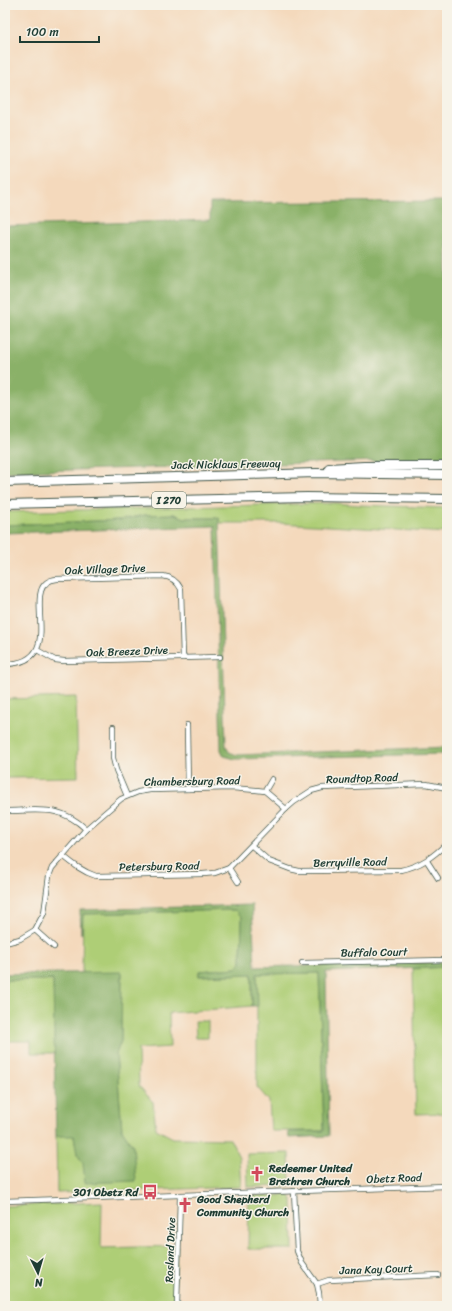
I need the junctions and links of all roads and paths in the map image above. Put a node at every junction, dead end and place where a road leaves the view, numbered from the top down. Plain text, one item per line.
1 (447, 466) edge
2 (246, 474) junction
3 (447, 476) edge
4 (5, 482) edge
5 (447, 500) edge
6 (5, 504) edge
7 (37, 650) junction
8 (220, 657) dead end
9 (183, 658) junction
10 (5, 664) edge
11 (187, 725) dead end
12 (113, 727) dead end
13 (272, 779) dead end
14 (447, 788) edge
15 (188, 789) junction
16 (265, 791) junction
17 (127, 796) junction
18 (286, 809) junction
19 (5, 811) edge
20 (86, 829) junction
21 (447, 843) edge
22 (252, 846) junction
23 (62, 855) junction
24 (427, 860) junction
25 (229, 868) junction
26 (438, 878) dead end
27 (238, 882) dead end
28 (35, 930) junction
29 (5, 943) edge
30 (54, 947) dead end
31 (447, 960) edge
32 (302, 963) dead end
33 (447, 1186) edge
34 (294, 1191) junction
35 (180, 1195) junction
36 (5, 1201) edge
37 (438, 1275) dead end
38 (317, 1284) junction
39 (177, 1306) edge
40 (320, 1306) edge

1 - 2 highway
2 - 3 highway, Jack Nicklaus Freeway / I 270
2 - 4 highway, Jack Nicklaus Freeway / I 270
5 - 6 highway, I 270
7 - 9 street, Oak Breeze Drive
7 - 9 street, Oak Village Drive
7 - 10 street
8 - 9 street, Oak Breeze Drive
11 - 15 street
12 - 17 street
13 - 16 street
14 - 18 street, Roundtop Road
15 - 16 street, Chambersburg Road
15 - 17 street, Chambersburg Road
16 - 18 street
17 - 20 street, Chambersburg Road
18 - 22 street, Roundtop Road
19 - 20 street
20 - 23 street, Chambersburg Road
21 - 24 street, Berryville Road
22 - 24 street, Berryville Road
22 - 25 street, Petersburg Road
23 - 25 street, Petersburg Road
23 - 28 street, Chambersburg Road
24 - 26 street
25 - 27 street
28 - 29 street
28 - 30 street
31 - 32 street, Buffalo Court
33 - 34 street, Obetz Road
34 - 35 street, Obetz Road
34 - 38 street
35 - 36 street, Obetz Road
35 - 39 street, Rosland Drive
37 - 38 street, Jana Kay Court
38 - 40 street

